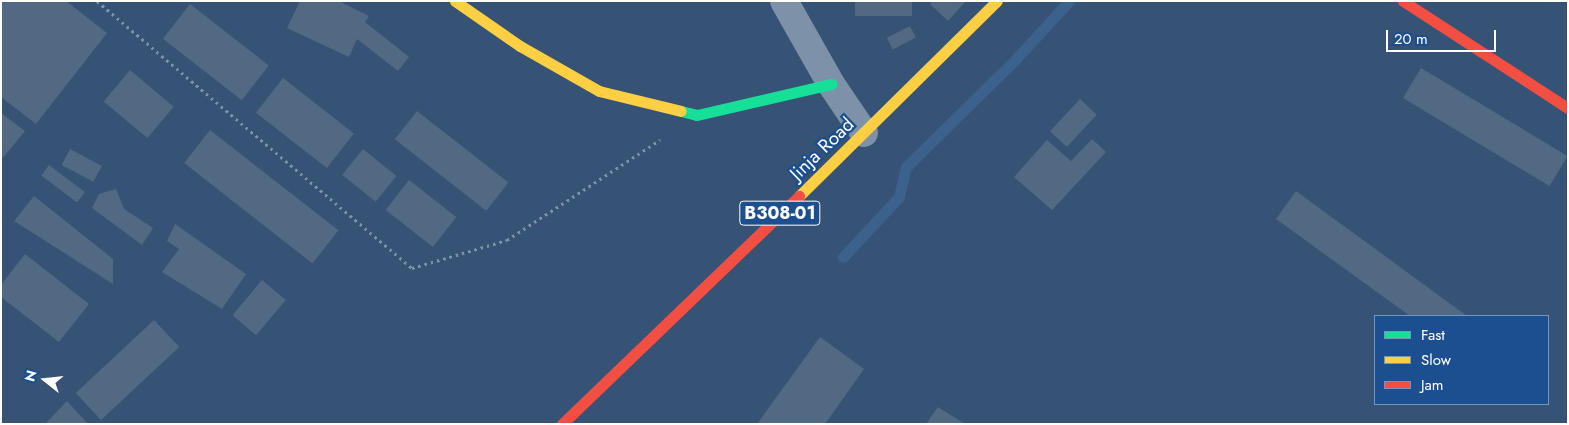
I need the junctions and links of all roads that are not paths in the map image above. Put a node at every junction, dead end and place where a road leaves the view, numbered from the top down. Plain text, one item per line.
1 (455, 1) edge
2 (784, 1) edge
3 (997, 1) edge
4 (1403, 1) edge
5 (831, 84) junction
6 (1568, 108) edge
7 (864, 133) junction
8 (562, 424) edge

1 - 5 street
2 - 5 street
3 - 7 street, Jinja Road / B308-01
4 - 6 street
5 - 7 street
7 - 8 street, Jinja Road / B308-01

